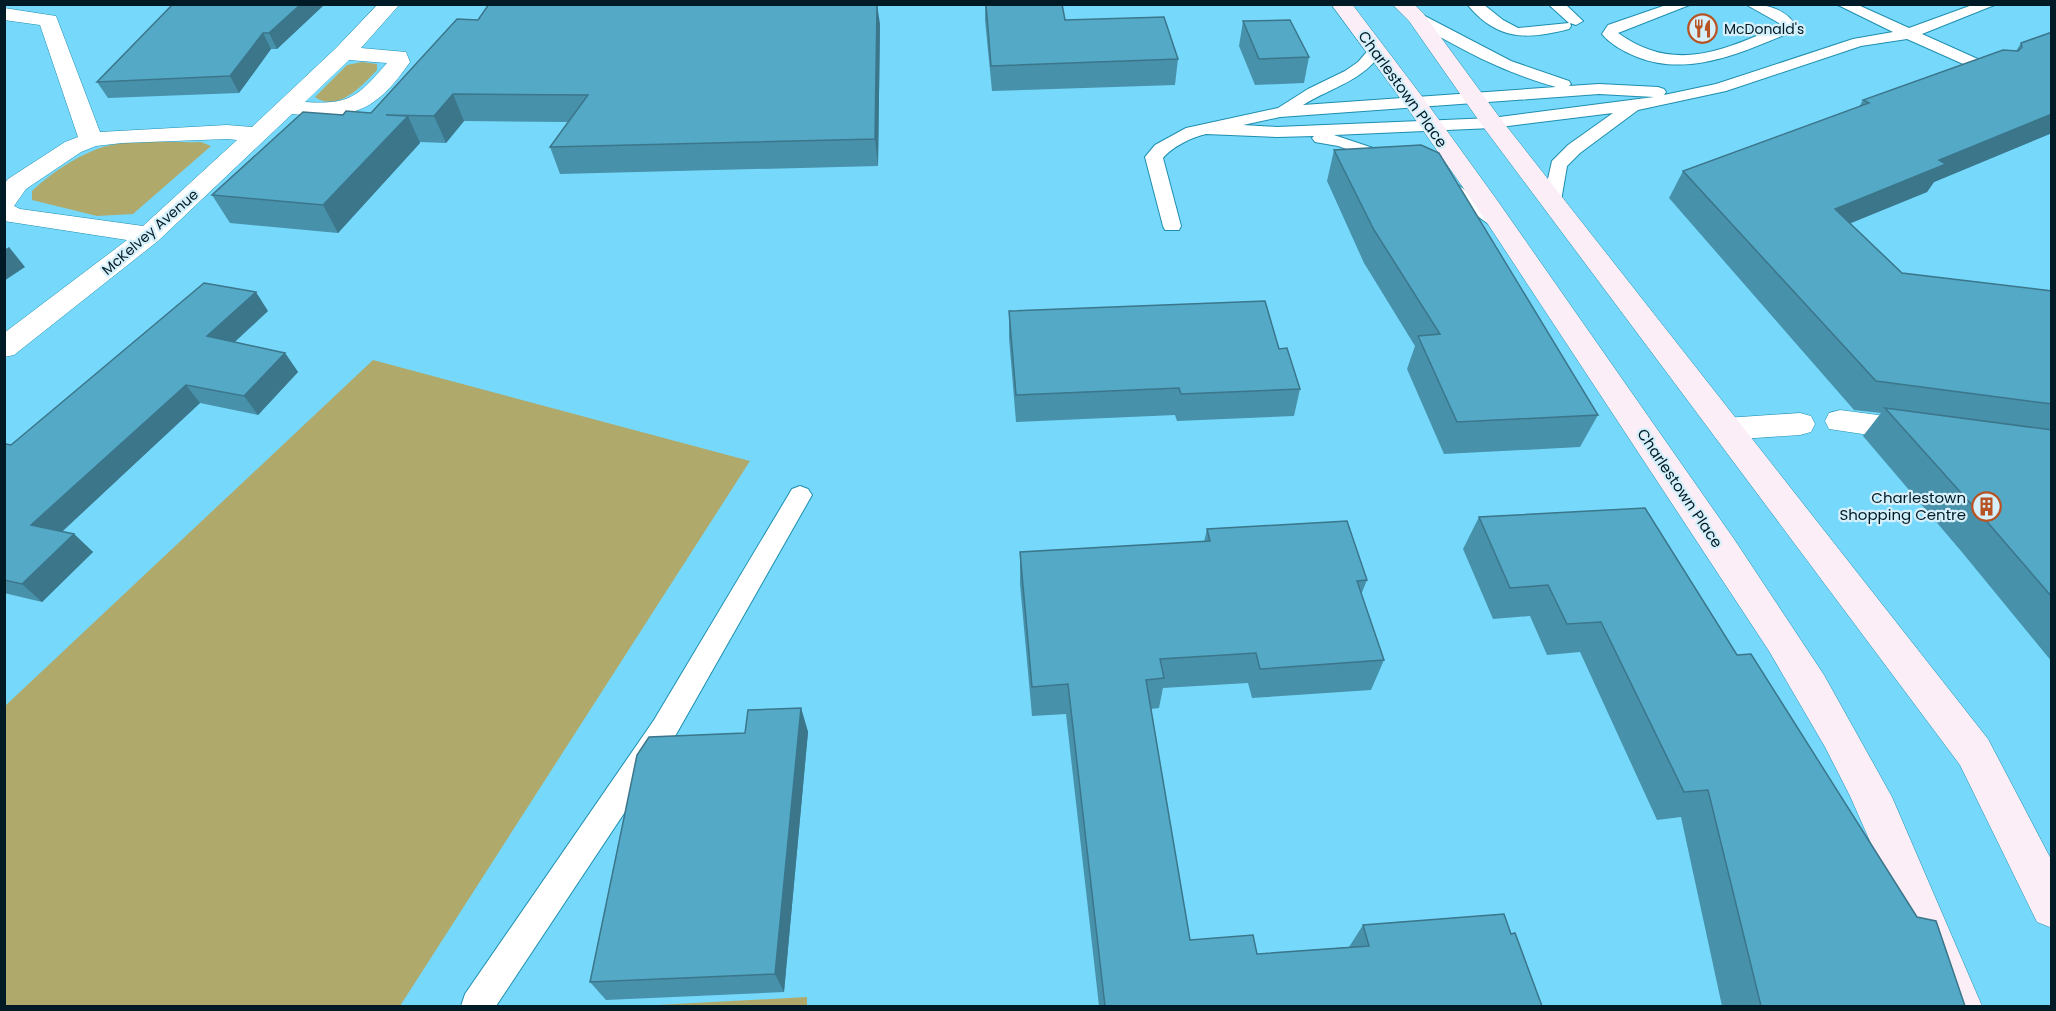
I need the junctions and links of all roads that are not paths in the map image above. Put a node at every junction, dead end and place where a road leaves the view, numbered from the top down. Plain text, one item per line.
1 (390, 4) edge
2 (1341, 4) edge
3 (1474, 4) edge
4 (1555, 4) edge
5 (1685, 4) edge
6 (1752, 4) edge
7 (1843, 4) edge
8 (1990, 4) edge
9 (1409, 11) edge
10 (4, 14) edge
11 (1908, 34) junction
12 (1376, 50) junction
13 (344, 53) junction
14 (1994, 72) edge
15 (1599, 89) junction
16 (1687, 94) junction
17 (1474, 98) junction
18 (1414, 102) junction
19 (1633, 106) junction
20 (287, 107) junction
21 (1280, 112) junction
22 (1492, 123) junction
23 (1431, 127) junction
24 (1206, 129) junction
25 (1293, 132) junction
26 (258, 134) junction
27 (91, 140) junction
28 (1407, 166) edge
29 (1429, 175) edge
30 (1552, 201) junction
31 (4, 202) edge
32 (4, 211) edge
33 (1501, 224) junction
34 (1172, 226) dead end
35 (149, 235) junction
36 (4, 348) edge
37 (1840, 421) dead end
38 (1800, 424) dead end
39 (1726, 429) junction
40 (1946, 435) edge
41 (800, 495) dead end
42 (2048, 896) edge
43 (477, 1006) edge
44 (1959, 1006) edge

1 - 13 street, McKelvey Avenue
2 - 12 street, Charlestown Place
3 - 4 lane
5 - 6 lane
7 - 11 lane
8 - 11 lane
9 - 15 lane
9 - 17 street
10 - 27 street
11 - 14 lane
11 - 16 lane
12 - 18 street, Charlestown Place
12 - 21 lane
13 - 20 street, McKelvey Avenue
13 - 20 street
15 - 16 lane
15 - 17 lane
16 - 19 lane
17 - 18 lane
17 - 22 street
18 - 21 lane
18 - 23 street, Charlestown Place
19 - 22 lane
19 - 30 lane
20 - 26 street, McKelvey Avenue
21 - 24 lane
22 - 23 lane
22 - 30 street
23 - 25 lane
23 - 33 street, Charlestown Place
24 - 25 lane
24 - 34 lane
25 - 28 lane
26 - 27 street
26 - 35 street, McKelvey Avenue
27 - 31 street
29 - 33 lane
30 - 39 street
32 - 35 street
33 - 44 street, Charlestown Place
35 - 36 street, McKelvey Avenue
37 - 40 street
38 - 39 street
39 - 42 street
41 - 43 lane

